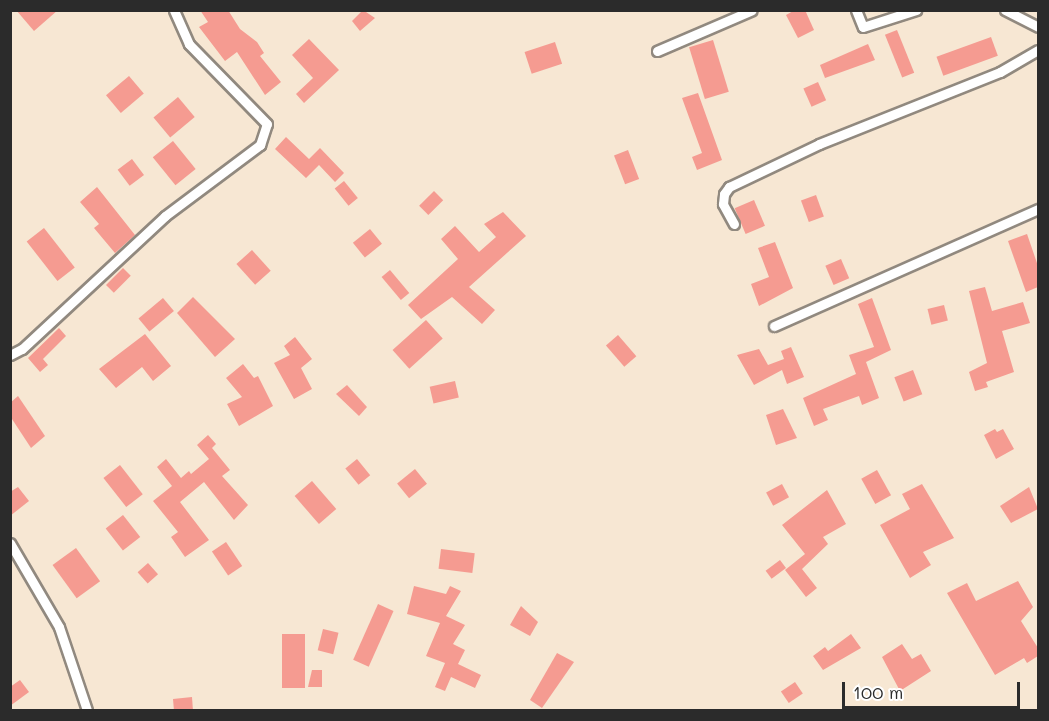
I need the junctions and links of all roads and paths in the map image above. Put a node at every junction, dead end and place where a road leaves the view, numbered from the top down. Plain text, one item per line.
1 (174, 10) edge
2 (752, 10) edge
3 (856, 10) edge
4 (916, 10) edge
5 (1005, 10) edge
6 (1038, 27) edge
7 (1038, 50) edge
8 (657, 51) dead end
9 (1038, 209) edge
10 (734, 224) dead end
11 (774, 326) dead end
12 (10, 355) edge
13 (10, 543) edge
14 (87, 711) edge

1 - 12 street
2 - 8 street
3 - 4 street
5 - 6 street
7 - 10 street
9 - 11 street
13 - 14 street

